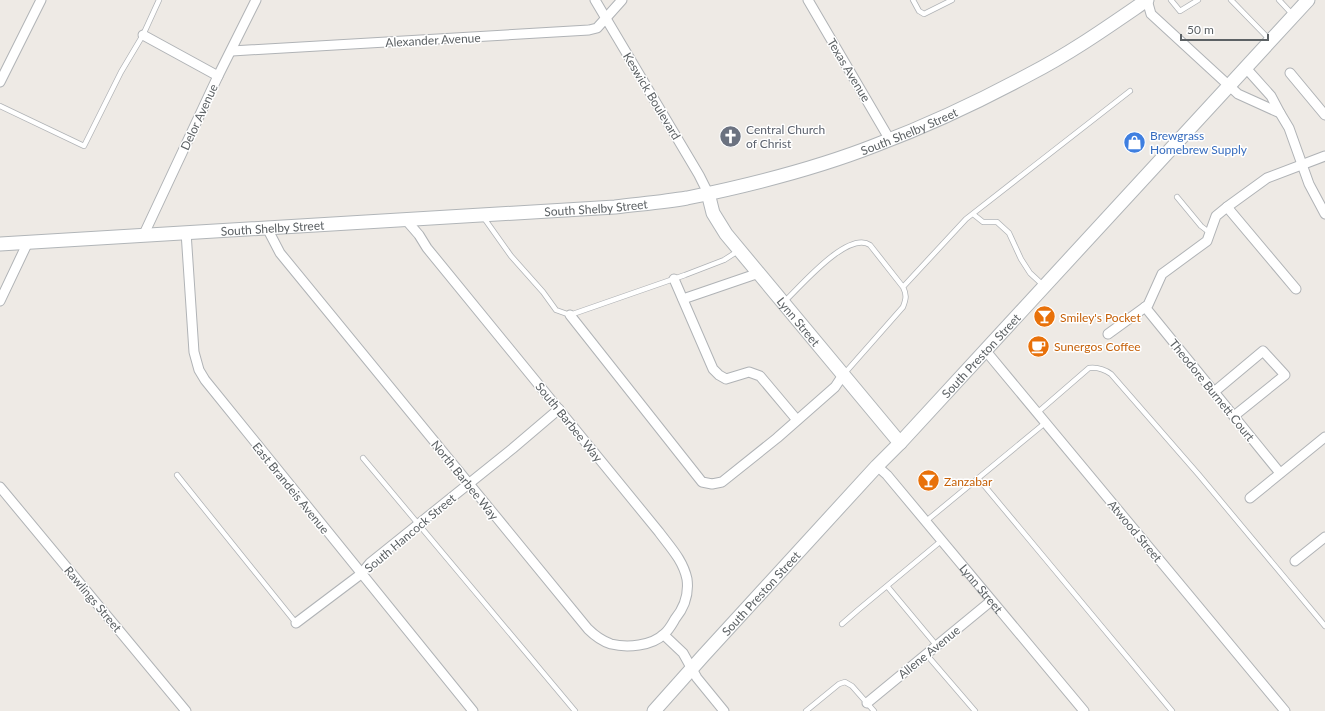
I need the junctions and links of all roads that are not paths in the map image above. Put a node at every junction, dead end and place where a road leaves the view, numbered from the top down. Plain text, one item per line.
1 (41, 0) edge
2 (158, 0) edge
3 (256, 0) edge
4 (595, 0) edge
5 (622, 0) edge
6 (808, 0) edge
7 (913, 0) edge
8 (952, 0) edge
9 (1147, 0) edge
10 (1171, 0) edge
11 (1198, 0) edge
12 (1231, 0) edge
13 (1279, 0) edge
14 (1308, 0) edge
15 (1294, 15) junction
16 (606, 19) junction
17 (143, 35) junction
18 (1270, 40) junction
19 (232, 51) junction
20 (1245, 67) junction
21 (1290, 73) dead end
22 (218, 76) junction
23 (0, 82) edge
24 (1228, 85) junction
25 (1130, 91) dead end
26 (0, 106) edge
27 (1280, 114) junction
28 (1325, 115) edge
29 (890, 140) junction
30 (1325, 156) edge
31 (1302, 166) junction
32 (708, 193) junction
33 (1176, 197) dead end
34 (1228, 207) junction
35 (973, 214) junction
36 (1325, 214) edge
37 (482, 215) junction
38 (406, 220) junction
39 (267, 228) junction
40 (186, 232) junction
41 (1210, 233) junction
42 (144, 234) junction
43 (28, 242) junction
44 (0, 244) edge
45 (739, 250) junction
46 (759, 273) junction
47 (674, 279) junction
48 (1044, 286) junction
49 (904, 287) junction
50 (1296, 289) dead end
51 (683, 299) junction
52 (0, 301) edge
53 (783, 303) junction
54 (1145, 307) junction
55 (570, 315) junction
56 (1108, 334) dead end
57 (984, 350) junction
58 (842, 375) junction
59 (1214, 392) junction
60 (559, 410) junction
61 (1037, 413) junction
62 (1234, 416) junction
63 (797, 420) junction
64 (1045, 423) junction
65 (1324, 439) edge
66 (900, 443) junction
67 (363, 458) dead end
68 (877, 466) junction
69 (1280, 474) junction
70 (177, 475) dead end
71 (978, 478) junction
72 (468, 484) junction
73 (0, 487) edge
74 (1250, 498) dead end
75 (925, 522) junction
76 (419, 525) junction
77 (1325, 537) edge
78 (941, 541) junction
79 (1295, 562) dead end
80 (361, 574) junction
81 (887, 586) junction
82 (991, 601) junction
83 (296, 624) joint
84 (842, 624) dead end
85 (1325, 626) edge
86 (664, 635) junction
87 (937, 646) junction
88 (926, 654) junction
89 (692, 668) junction
90 (867, 703) junction
91 (186, 711) edge
92 (473, 711) edge
93 (575, 711) edge
94 (654, 711) edge
95 (724, 711) edge
96 (806, 711) edge
97 (874, 711) edge
98 (975, 711) edge
99 (1084, 711) edge
100 (1172, 711) edge
101 (1285, 711) edge

1 - 23 street
2 - 17 lane
3 - 19 street, Delor Avenue
4 - 16 street, Keswick Boulevard
5 - 16 street, Alexander Avenue
6 - 29 street, Texas Avenue
7 - 8 lane
9 - 24 street
9 - 29 main road, South Shelby Street
10 - 11 lane
12 - 18 lane
13 - 15 lane
14 - 15 main road, South Preston Street
15 - 18 main road, South Preston Street
16 - 19 street, Alexander Avenue
16 - 32 street, Keswick Boulevard
17 - 22 street
17 - 26 lane
18 - 20 main road, South Preston Street
19 - 22 street, Delor Avenue
20 - 24 main road, South Preston Street
20 - 27 street
21 - 28 street
22 - 42 street, Delor Avenue
24 - 27 street
24 - 48 main road, South Preston Street
25 - 35 lane
27 - 31 street
29 - 32 main road, South Shelby Street
30 - 31 street
31 - 34 street
31 - 36 street
32 - 37 main road, South Shelby Street
32 - 45 main road, Lynn Street
33 - 41 lane
34 - 41 street
34 - 50 street
35 - 48 lane
35 - 49 lane
37 - 38 main road, South Shelby Street
37 - 55 lane
38 - 39 main road, South Shelby Street
38 - 60 street, South Barbee Way
39 - 40 main road, South Shelby Street
39 - 72 street, North Barbee Way
40 - 42 main road, South Shelby Street
40 - 80 street, East Brandeis Avenue
41 - 54 street
42 - 43 main road, South Shelby Street
43 - 44 main road, South Shelby Street
43 - 52 street
45 - 46 main road, Lynn Street
45 - 47 lane
46 - 51 street
46 - 53 main road, Lynn Street
47 - 51 street
47 - 55 lane
48 - 57 main road, South Preston Street
49 - 53 lane
49 - 58 lane
51 - 63 street
53 - 58 main road, Lynn Street
54 - 56 street
54 - 59 street, Theodore Burnett Court
55 - 63 street
57 - 61 street, Atwood Street
57 - 66 main road, South Preston Street
58 - 63 street
58 - 66 main road, Lynn Street
59 - 62 street, Theodore Burnett Court
59 - 62 street
60 - 72 street, South Hancock Street
60 - 86 street, South Barbee Way
61 - 64 street, Atwood Street
61 - 85 lane
62 - 69 street, Theodore Burnett Court
64 - 71 lane
64 - 101 street, Atwood Street
65 - 69 street
66 - 68 main road, South Preston Street
67 - 76 lane
68 - 75 street, Lynn Street
68 - 89 main road, South Preston Street
69 - 74 street
70 - 83 lane
71 - 75 lane
71 - 100 lane
72 - 76 street, South Hancock Street
72 - 86 street, North Barbee Way
73 - 91 street, Rawlings Street
75 - 78 street, Lynn Street
76 - 80 street, South Hancock Street
76 - 93 lane
77 - 79 street
78 - 81 lane
78 - 82 street, Lynn Street
80 - 83 street, South Hancock Street
80 - 92 street, East Brandeis Avenue
81 - 84 lane
81 - 87 lane
82 - 87 street, Allene Avenue
82 - 99 street, Lynn Street
86 - 89 street
87 - 88 street, Allene Avenue
88 - 90 street, Allene Avenue
88 - 98 lane
89 - 94 main road, South Preston Street
89 - 95 street
90 - 96 lane
90 - 97 lane

